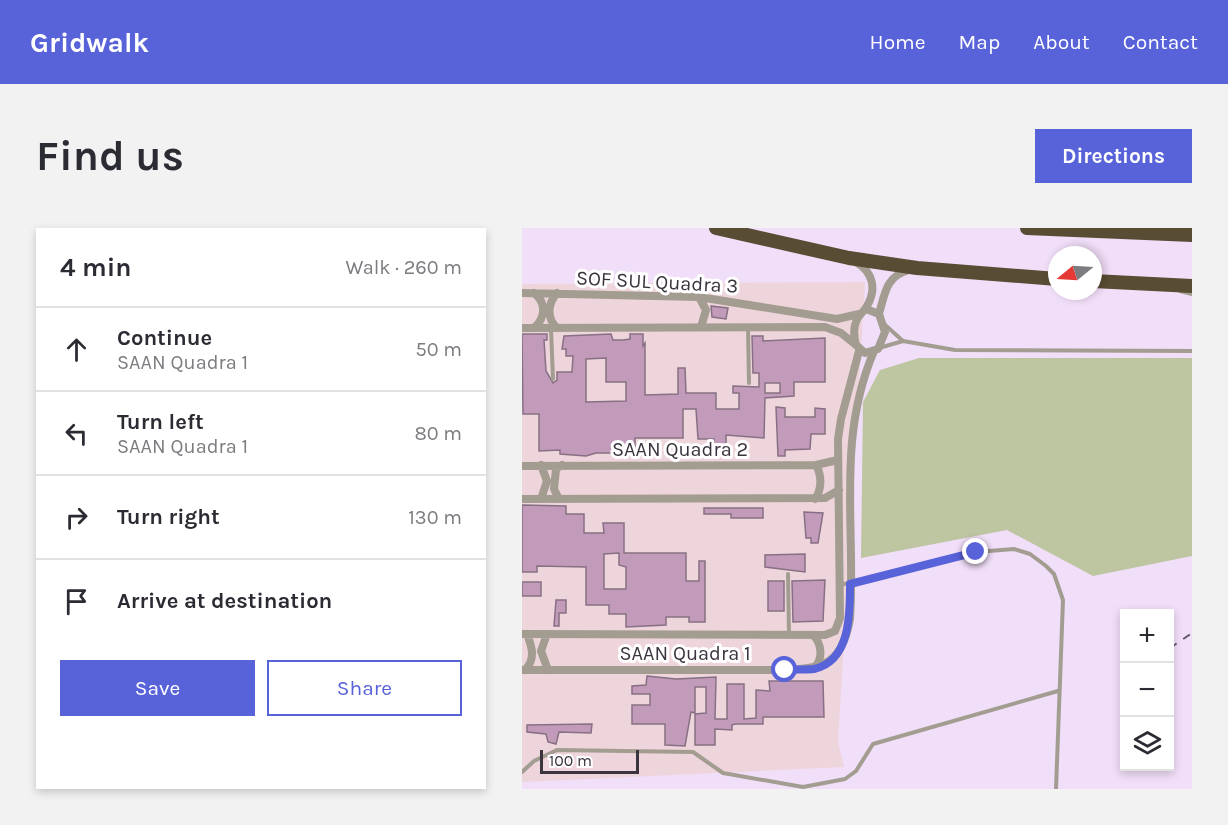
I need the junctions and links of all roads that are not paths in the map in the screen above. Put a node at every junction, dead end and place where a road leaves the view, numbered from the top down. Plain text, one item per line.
1 (716, 228) edge
2 (1027, 228) edge
3 (1192, 236) edge
4 (849, 258) junction
5 (917, 268) junction
6 (1048, 278) edge
7 (1102, 281) edge
8 (1153, 284) junction
9 (1192, 286) edge
10 (522, 293) edge
11 (534, 293) junction
12 (557, 293) junction
13 (1192, 294) edge
14 (699, 297) junction
15 (862, 311) junction
16 (879, 314) junction
17 (884, 324) junction
18 (522, 327) edge
19 (536, 327) junction
20 (701, 327) junction
21 (748, 327) junction
22 (554, 328) junction
23 (903, 341) junction
24 (857, 348) junction
25 (876, 350) junction
26 (1192, 351) edge
27 (553, 380) dead end
28 (748, 383) dead end
29 (838, 460) junction
30 (541, 465) junction
31 (562, 465) junction
32 (816, 465) junction
33 (522, 466) edge
34 (850, 479) junction
35 (837, 492) junction
36 (825, 498) junction
37 (522, 499) edge
38 (541, 499) junction
39 (559, 499) junction
40 (815, 499) junction
41 (838, 507) junction
42 (788, 574) dead end
43 (850, 584) junction
44 (839, 585) junction
45 (525, 634) edge
46 (547, 634) junction
47 (789, 635) junction
48 (813, 635) junction
49 (814, 669) junction
50 (523, 670) edge
51 (548, 670) junction
52 (1058, 691) junction
53 (522, 772) edge
54 (1056, 789) edge

1 - 4 highway
2 - 3 highway
4 - 5 highway
4 - 15 street
5 - 6 highway
5 - 16 street
7 - 8 highway
8 - 9 highway
8 - 13 lane
10 - 11 street, SOF SUL Quadra 3
11 - 12 street, SOF SUL Quadra 3
11 - 19 street
12 - 14 street, SOF SUL Quadra 3
12 - 22 street
14 - 15 street, SOF SUL Quadra 3
14 - 20 street
15 - 16 street
15 - 24 street
16 - 17 street
17 - 23 lane
17 - 25 street
18 - 19 street
19 - 22 street
20 - 21 street
20 - 22 street
21 - 24 street
21 - 28 lane
22 - 27 lane
23 - 25 lane
23 - 26 lane
24 - 25 street
24 - 29 street
25 - 34 street
29 - 32 street, SAAN Quadra 2
29 - 35 street
30 - 31 street, SAAN Quadra 2
30 - 33 street, SAAN Quadra 2
30 - 38 street
31 - 32 street, SAAN Quadra 2
31 - 39 street
32 - 40 street
34 - 35 street
34 - 43 street
35 - 36 street
35 - 41 street
36 - 40 street
36 - 41 street
37 - 38 street
38 - 39 street
39 - 40 street
41 - 44 street
42 - 47 lane
43 - 44 lane
43 - 49 street
43 - 52 lane
44 - 48 street
45 - 46 street
45 - 50 street
46 - 47 street
46 - 51 street
47 - 48 street
48 - 49 street
49 - 51 street, SAAN Quadra 1
50 - 51 street, SAAN Quadra 1
52 - 53 lane
52 - 54 lane

